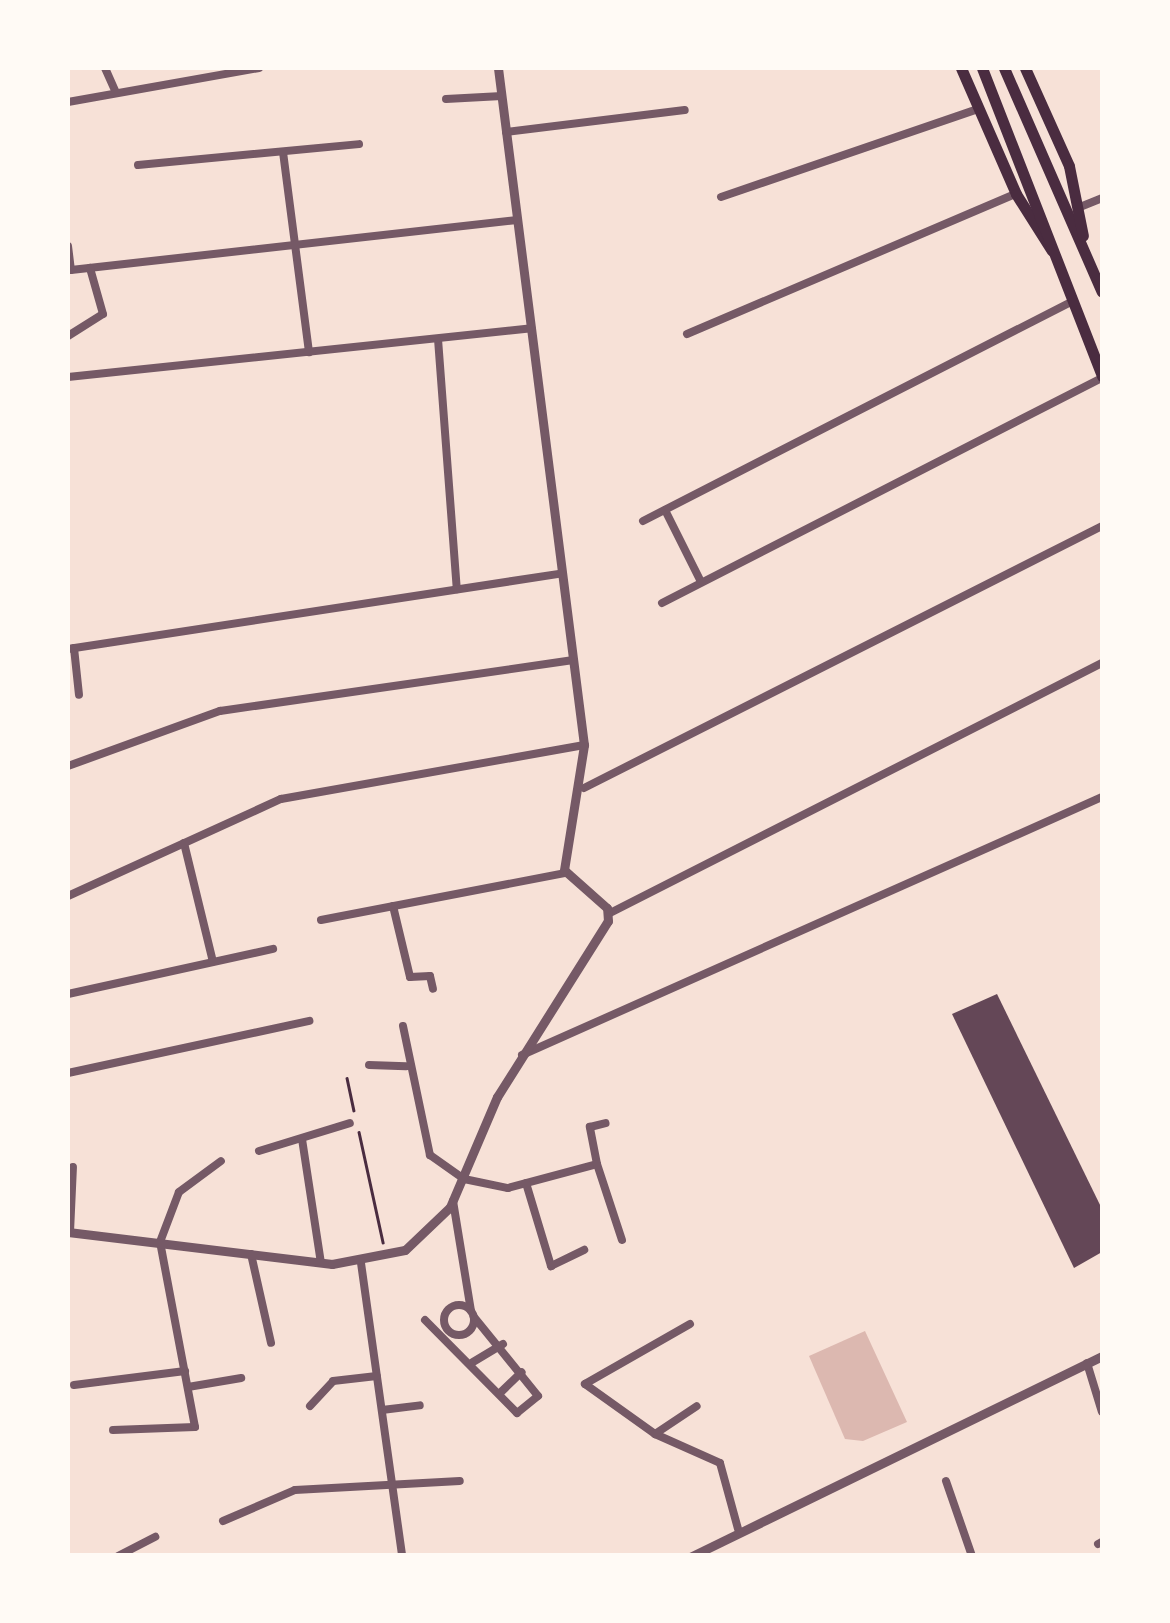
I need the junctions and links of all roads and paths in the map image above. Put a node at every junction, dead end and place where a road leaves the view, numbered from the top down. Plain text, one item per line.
1 (105, 68) edge
2 (256, 68) edge
3 (498, 68) edge
4 (961, 68) edge
5 (982, 68) edge
6 (1004, 68) edge
7 (1041, 68) edge
8 (1026, 70) edge
9 (116, 93) junction
10 (502, 96) junction
11 (446, 99) dead end
12 (68, 102) edge
13 (686, 110) dead end
14 (978, 110) junction
15 (506, 132) junction
16 (359, 144) dead end
17 (283, 152) junction
18 (138, 165) dead end
19 (1016, 194) junction
20 (721, 197) dead end
21 (1102, 198) edge
22 (1080, 208) junction
23 (517, 220) junction
24 (296, 245) junction
25 (68, 246) edge
26 (1084, 246) junction
27 (1058, 259) junction
28 (90, 268) junction
29 (1102, 292) edge
30 (1073, 301) junction
31 (531, 328) junction
32 (687, 334) dead end
33 (68, 336) edge
34 (438, 339) junction
35 (309, 352) junction
36 (68, 377) edge
37 (1102, 377) edge
38 (665, 510) junction
39 (643, 521) dead end
40 (1102, 526) edge
41 (562, 573) junction
42 (701, 582) junction
43 (457, 589) junction
44 (662, 602) dead end
45 (71, 649) edge
46 (573, 660) junction
47 (1102, 663) edge
48 (79, 696) dead end
49 (584, 746) junction
50 (68, 766) edge
51 (584, 788) junction
52 (1102, 798) edge
53 (184, 843) junction
54 (565, 873) junction
55 (68, 896) edge
56 (393, 906) junction
57 (610, 912) junction
58 (320, 920) dead end
59 (273, 949) dead end
60 (213, 962) junction
61 (433, 990) dead end
62 (68, 994) edge
63 (309, 1022) dead end
64 (403, 1026) dead end
65 (521, 1056) junction
66 (368, 1066) dead end
67 (406, 1066) junction
68 (68, 1073) edge
69 (347, 1078) dead end
70 (350, 1123) dead end
71 (606, 1124) dead end
72 (302, 1139) junction
73 (259, 1151) dead end
74 (221, 1161) dead end
75 (597, 1164) junction
76 (73, 1167) dead end
77 (464, 1179) junction
78 (526, 1183) junction
79 (453, 1201) junction
80 (69, 1232) edge
81 (622, 1240) dead end
82 (160, 1242) junction
83 (584, 1250) dead end
84 (252, 1254) junction
85 (386, 1258) junction
86 (321, 1262) junction
87 (361, 1263) junction
88 (473, 1314) junction
89 (425, 1320) dead end
90 (690, 1324) dead end
91 (442, 1329) junction
92 (271, 1343) dead end
93 (502, 1344) junction
94 (1102, 1356) edge
95 (473, 1362) junction
96 (1086, 1363) junction
97 (185, 1371) junction
98 (522, 1372) junction
99 (377, 1376) junction
100 (240, 1378) dead end
101 (74, 1385) dead end
102 (188, 1387) junction
103 (500, 1393) junction
104 (420, 1405) dead end
105 (310, 1406) dead end
106 (697, 1406) dead end
107 (382, 1410) junction
108 (1102, 1412) edge
109 (112, 1430) dead end
110 (655, 1434) junction
111 (460, 1481) dead end
112 (946, 1481) dead end
113 (392, 1485) junction
114 (222, 1521) dead end
115 (738, 1528) junction
116 (155, 1537) dead end
117 (118, 1556) edge
118 (402, 1556) edge
119 (692, 1556) edge
120 (972, 1556) edge

1 - 9 street
2 - 9 street
3 - 10 street
4 - 14 main road
5 - 27 main road
6 - 26 main road
7 - 8 street
8 - 22 main road
9 - 12 street
10 - 11 street
10 - 15 street
13 - 15 street
14 - 19 main road
14 - 20 street
15 - 23 street
16 - 17 street
17 - 18 street
17 - 24 street
19 - 27 main road
19 - 32 street
21 - 22 street
22 - 26 main road
23 - 24 street
23 - 31 street
24 - 28 street
24 - 35 street
25 - 28 street
26 - 29 main road
27 - 30 main road
28 - 33 street
30 - 37 main road
30 - 38 street
31 - 34 street
31 - 41 street
34 - 35 street
34 - 43 street
35 - 36 street
37 - 42 street
38 - 39 street
38 - 42 street
40 - 51 street
41 - 43 street
41 - 46 street
42 - 44 street
43 - 45 street
45 - 48 street
46 - 49 street
46 - 50 street
47 - 57 street
49 - 51 street
49 - 53 street
51 - 54 street
52 - 65 street
53 - 55 street
53 - 60 street
54 - 56 street
54 - 57 street
56 - 58 street
56 - 61 street
57 - 65 street
59 - 60 street
60 - 62 street
63 - 68 street
64 - 67 street
65 - 77 street
66 - 67 street
67 - 77 street
69 - 85 path
70 - 72 street
71 - 75 street
72 - 73 street
72 - 86 street
74 - 82 street
75 - 78 street
75 - 81 street
76 - 80 street
77 - 78 street
77 - 79 street
78 - 83 street
79 - 85 street
79 - 88 street
80 - 82 street
82 - 84 street
82 - 97 street
84 - 86 street
84 - 92 street
85 - 87 street
86 - 87 street
87 - 99 street
88 - 91 street
88 - 91 street
88 - 93 street
89 - 91 street
90 - 110 street
91 - 95 street
93 - 95 street
93 - 98 street
94 - 96 street
95 - 103 street
96 - 108 street
96 - 115 street
97 - 101 street
97 - 102 street
98 - 103 street
98 - 103 street
99 - 105 street
99 - 107 street
100 - 102 street
102 - 109 street
104 - 107 street
106 - 110 street
107 - 113 street
110 - 115 street
111 - 113 street
112 - 120 street
113 - 114 street
113 - 118 street
115 - 119 street
116 - 117 street

